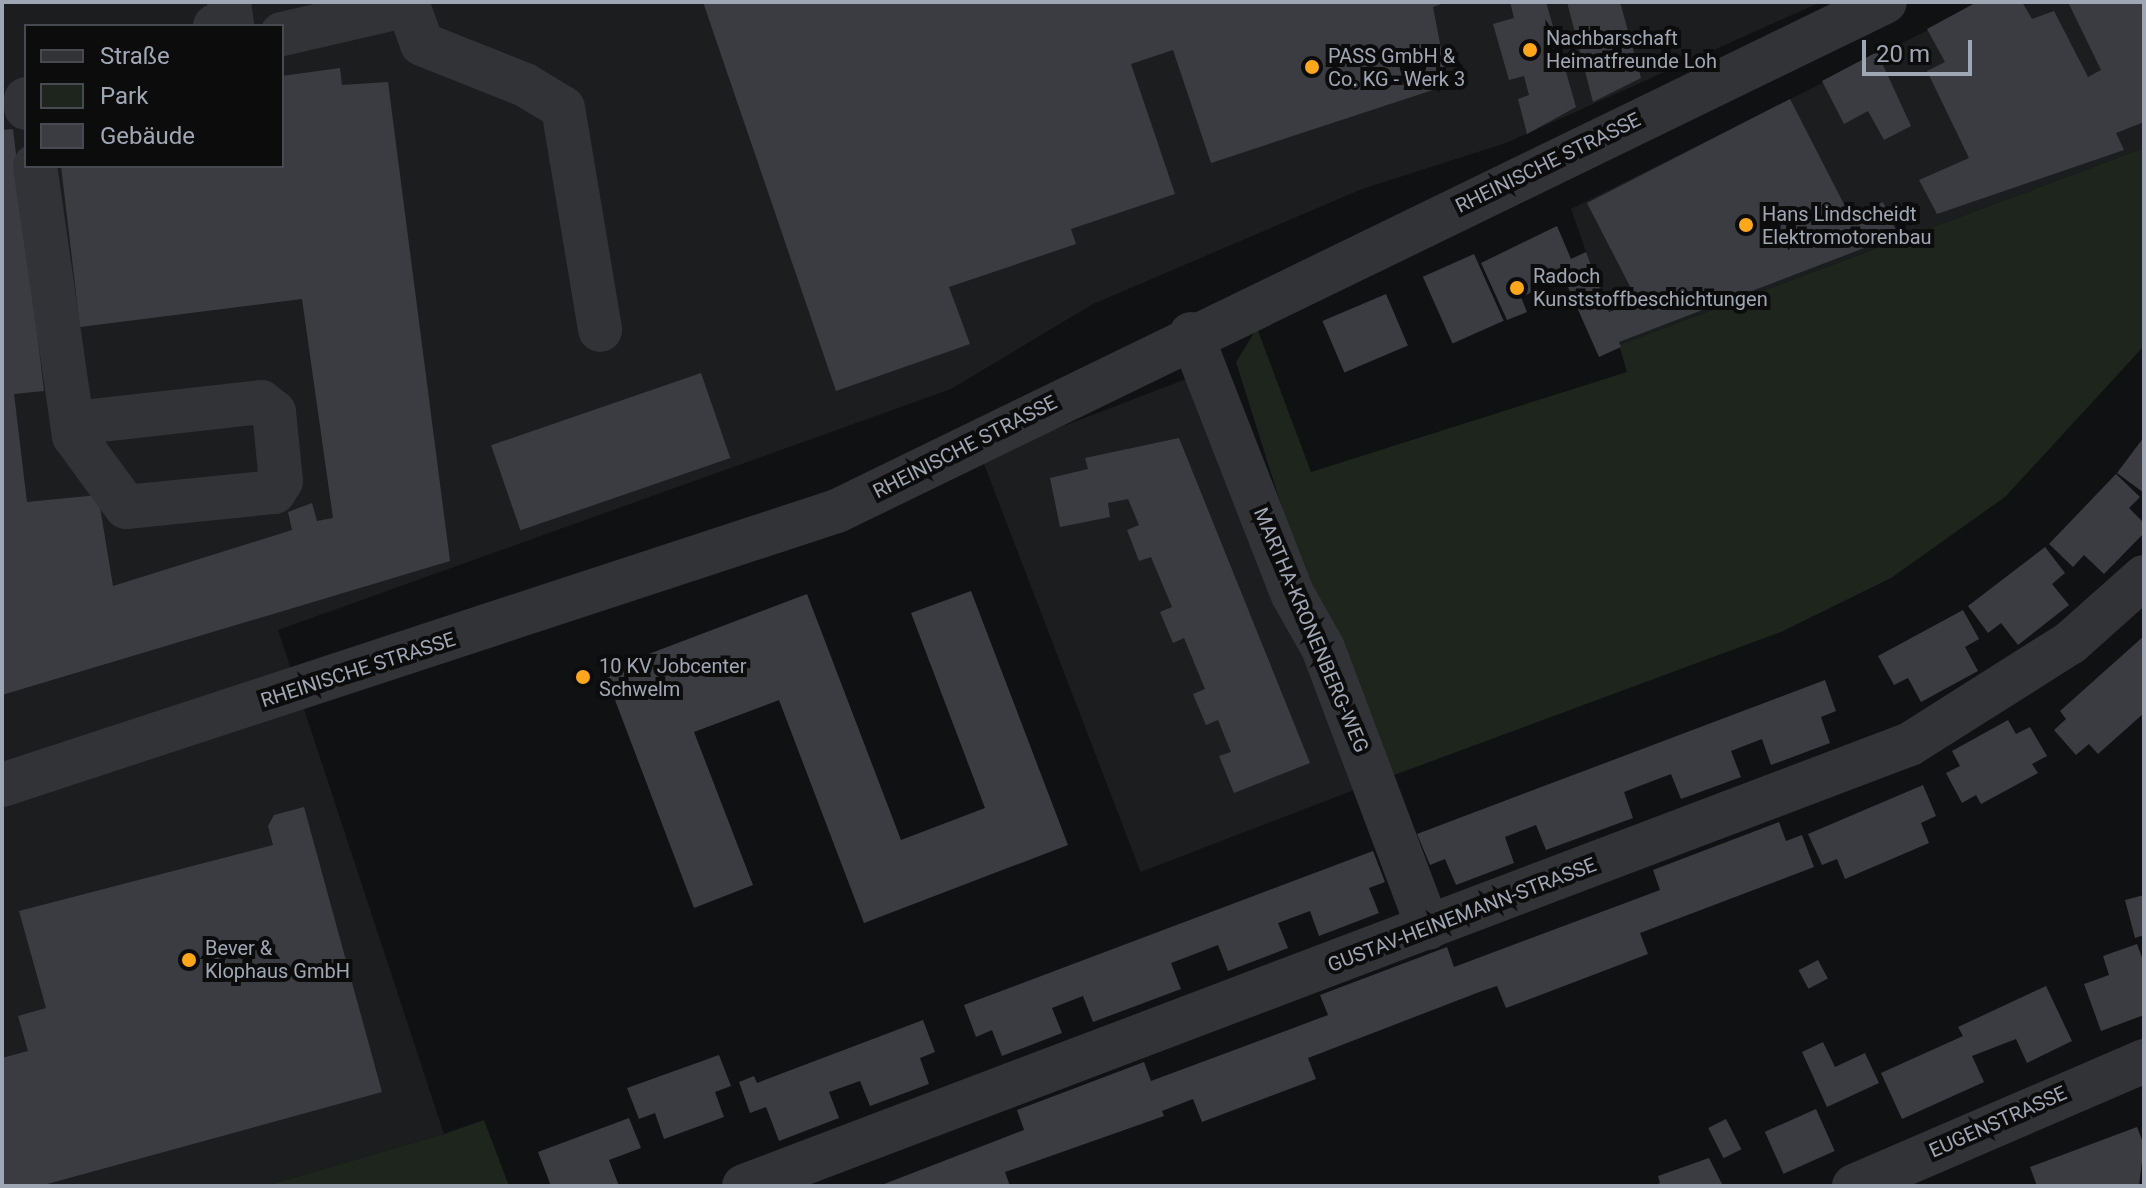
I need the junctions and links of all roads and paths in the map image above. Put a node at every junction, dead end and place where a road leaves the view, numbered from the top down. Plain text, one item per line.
1 (1885, 2) edge
2 (284, 34) edge
3 (35, 168) edge
4 (600, 330) dead end
5 (1191, 334) junction
6 (73, 423) dead end
7 (2144, 577) edge
8 (2, 785) edge
9 (1428, 928) junction
10 (2144, 1061) edge
11 (744, 1186) edge
12 (1854, 1186) edge

1 - 5 street, RHEINISCHE STRASSE
2 - 4 street
3 - 6 street
5 - 8 street, RHEINISCHE STRASSE
5 - 9 street, MARTHA-KRONENBERG-WEG
7 - 9 street, GUSTAV-HEINEMANN-STRASSE
9 - 11 street, GUSTAV-HEINEMANN-STRASSE
10 - 12 street, EUGENSTRASSE

